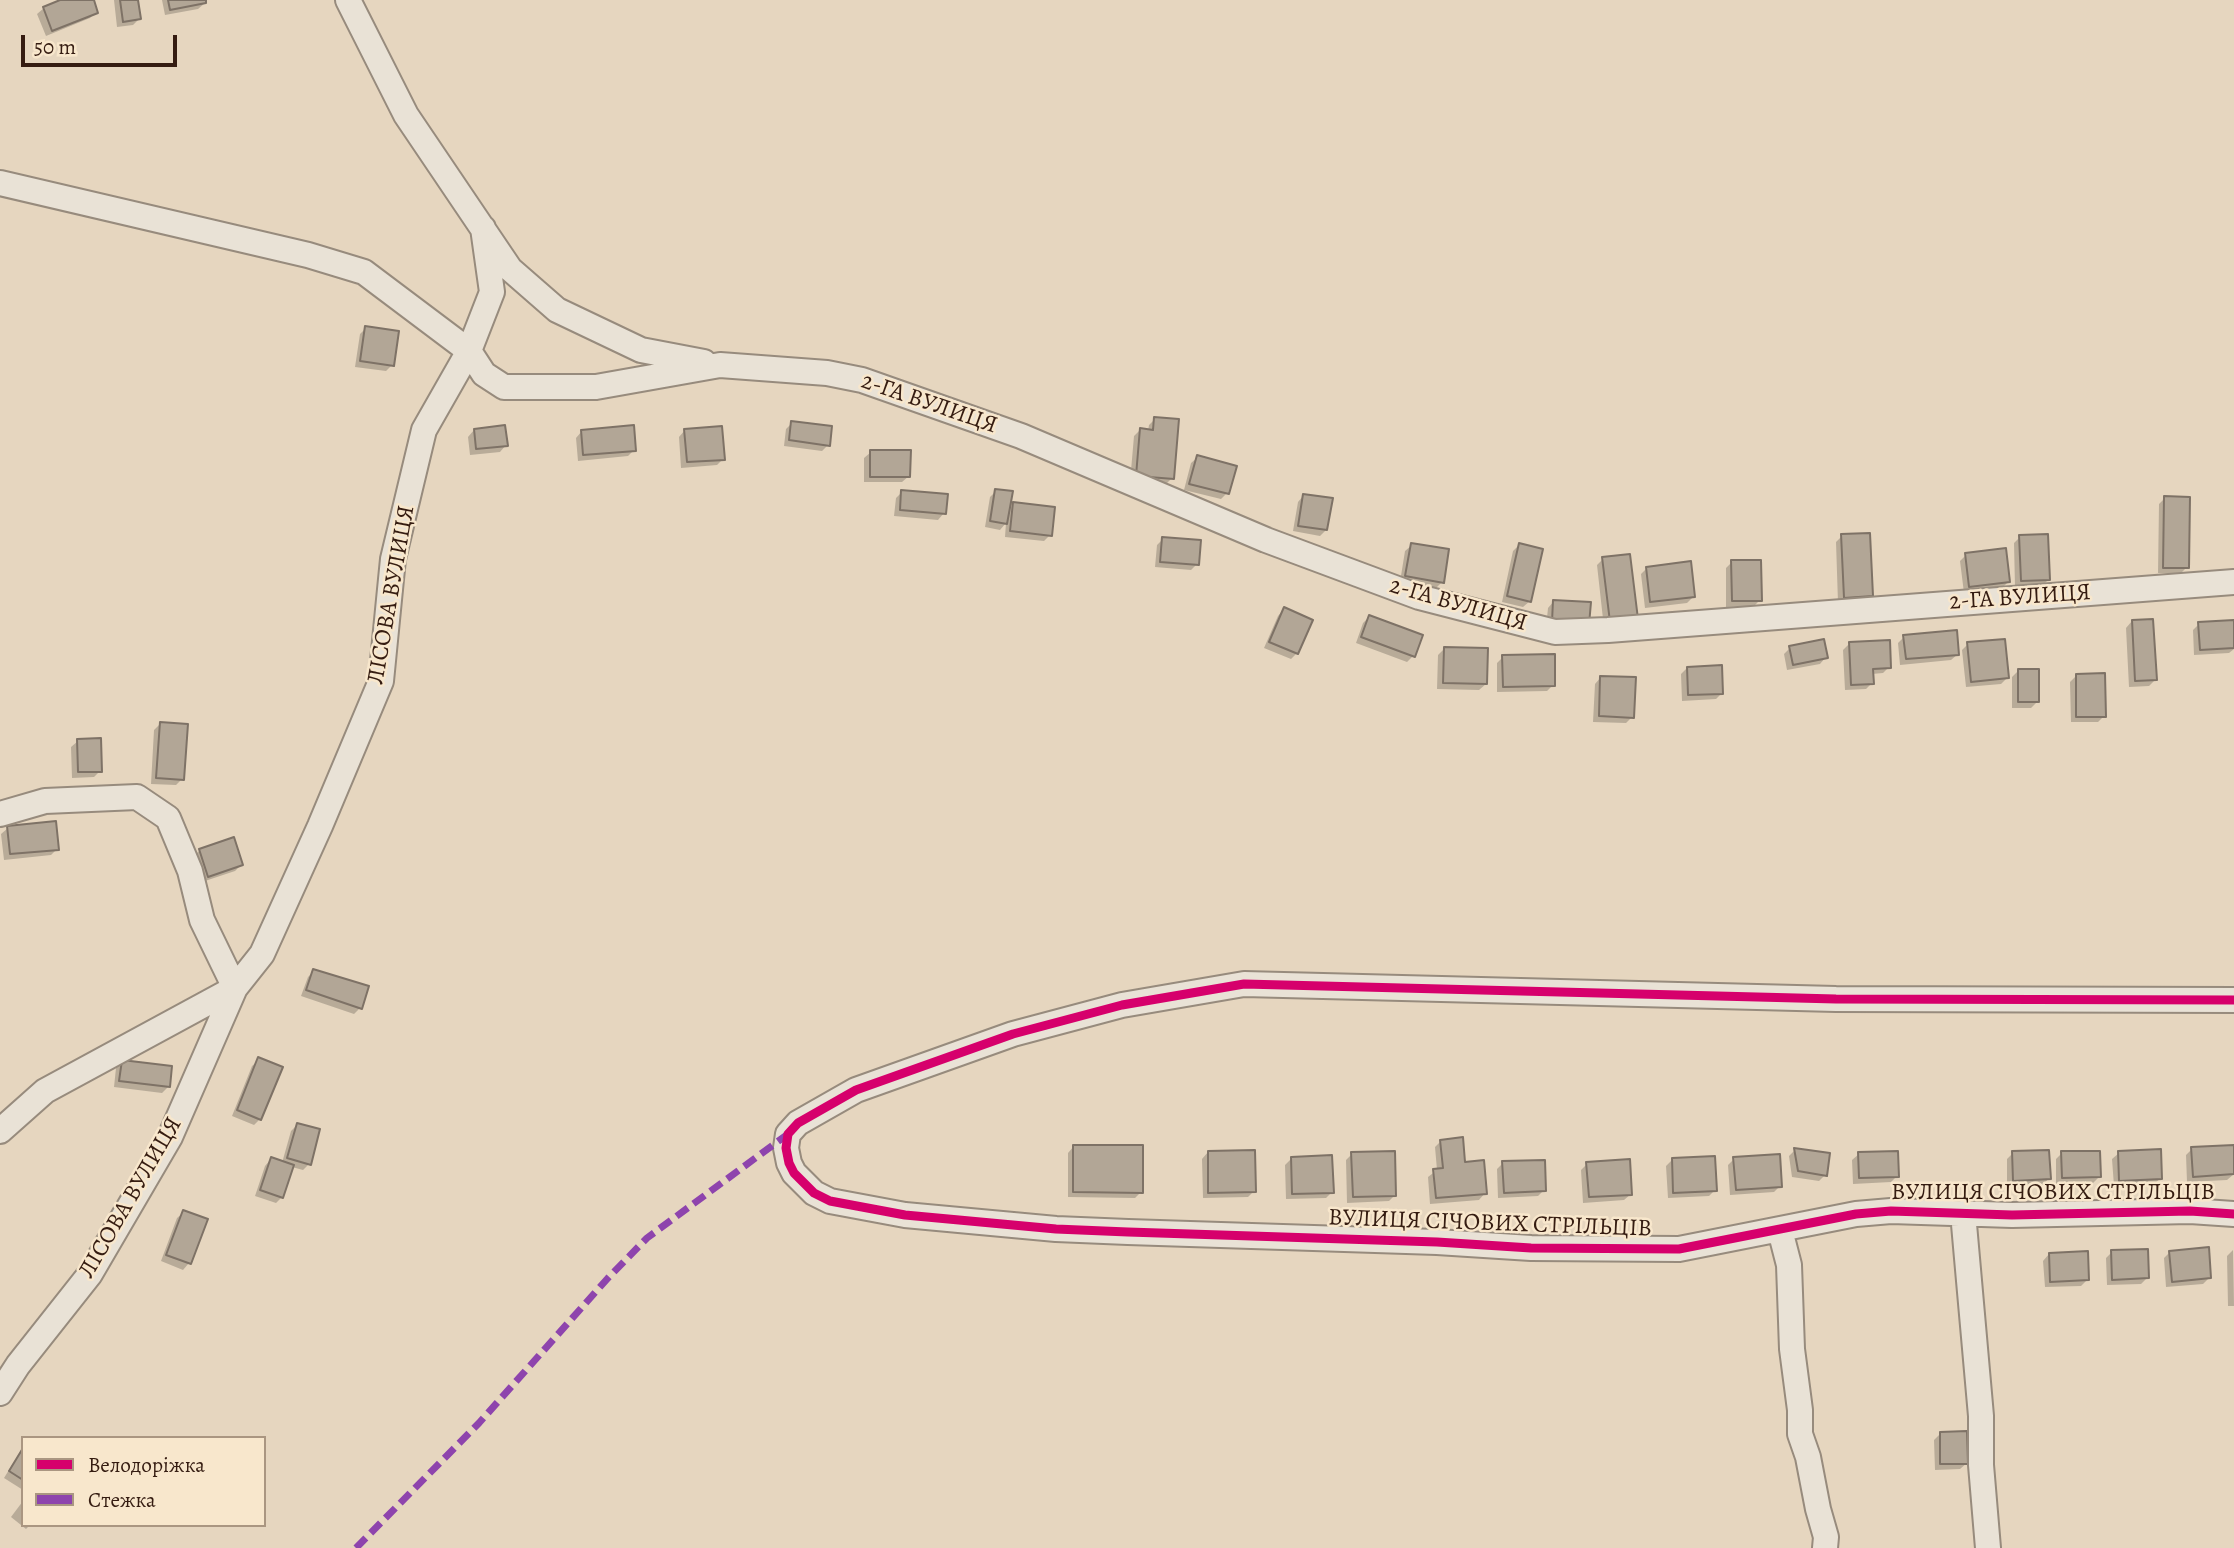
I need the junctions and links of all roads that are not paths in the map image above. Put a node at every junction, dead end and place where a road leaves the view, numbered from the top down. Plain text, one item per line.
1 (348, 0) edge
2 (0, 183) edge
3 (483, 228) junction
4 (469, 351) junction
5 (720, 365) junction
6 (2234, 582) edge
7 (0, 814) edge
8 (236, 988) junction
9 (2234, 1000) edge
10 (0, 1131) edge
11 (1964, 1213) junction
12 (2234, 1214) edge
13 (1780, 1230) junction
14 (0, 1393) edge
15 (1825, 1548) edge
16 (1988, 1548) edge

1 - 3 street, ЛІСОВА ВУЛИЦЯ
2 - 4 street
3 - 4 street, ЛІСОВА ВУЛИЦЯ
3 - 5 street, 2-ГА ВУЛИЦЯ
4 - 5 street, 2-ГА ВУЛИЦЯ
4 - 8 street, ЛІСОВА ВУЛИЦЯ
5 - 6 street, 2-ГА ВУЛИЦЯ
7 - 8 street
8 - 10 street, ЛІСОВА ВУЛИЦЯ
8 - 14 street, ЛІСОВА ВУЛИЦЯ
9 - 13 street, ВУЛИЦЯ СІЧОВИХ СТРІЛЬЦІВ
11 - 12 street, ВУЛИЦЯ СІЧОВИХ СТРІЛЬЦІВ
11 - 13 street, ВУЛИЦЯ СІЧОВИХ СТРІЛЬЦІВ
11 - 16 street, ВУЛИЦЯ СІЧОВИХ СТРІЛЬЦІВ
13 - 15 street

